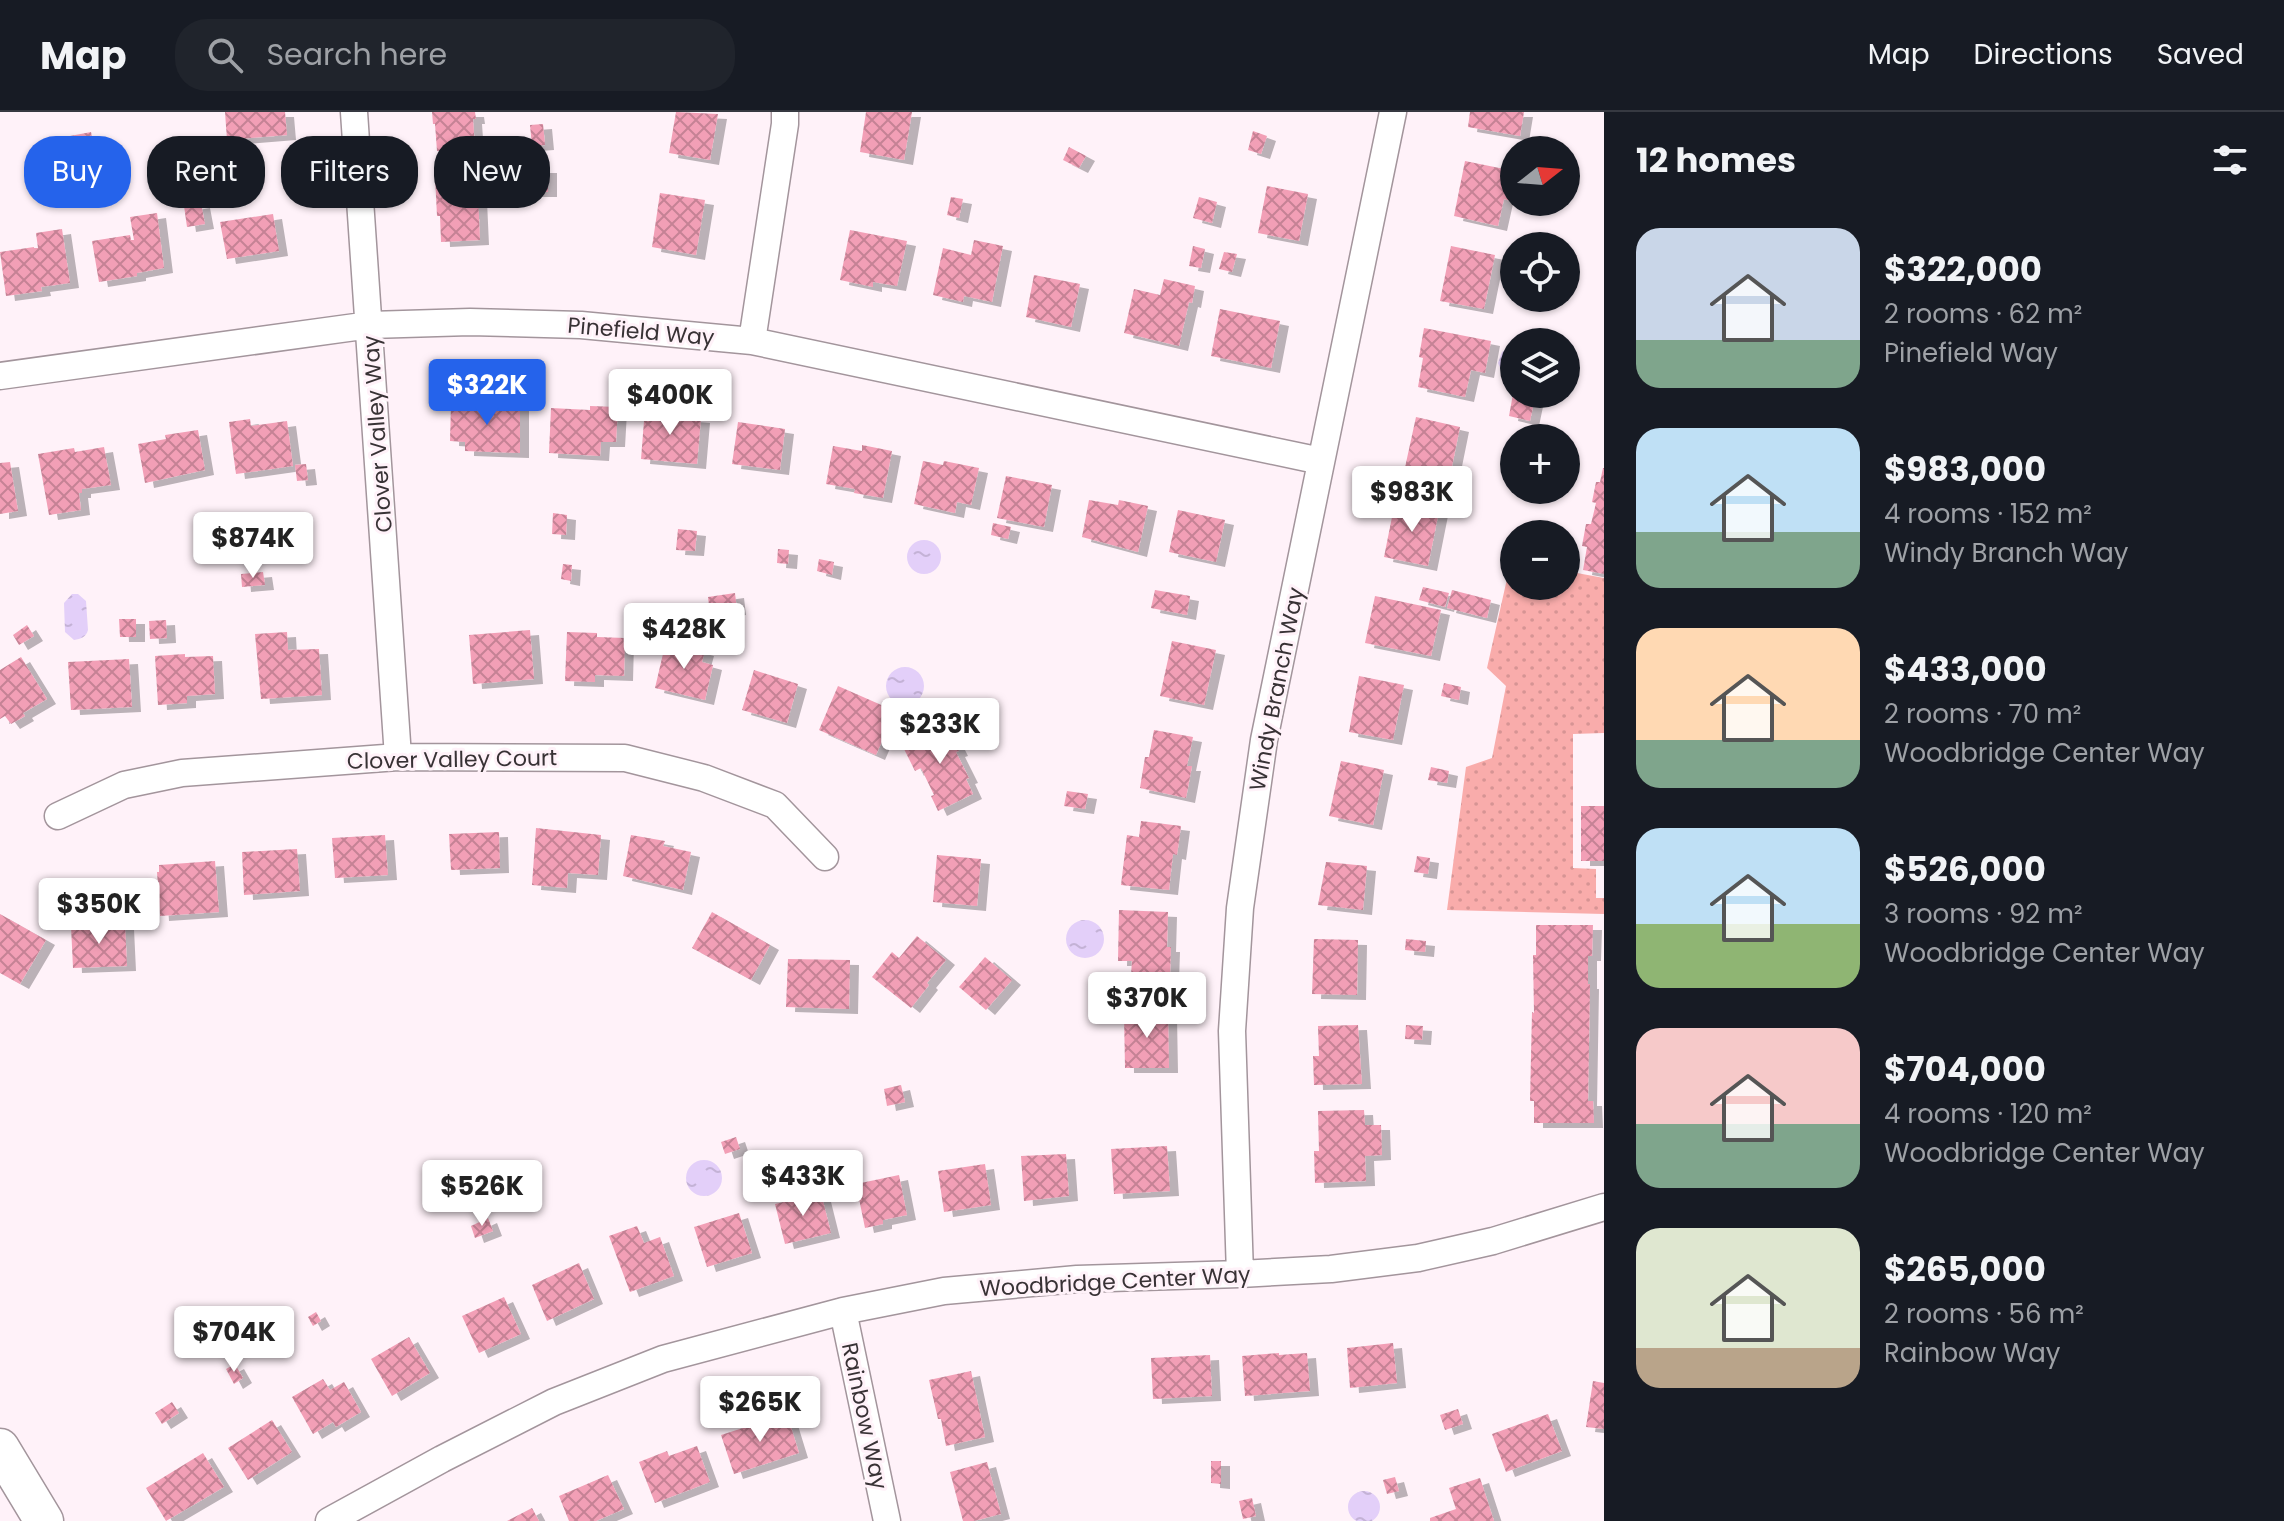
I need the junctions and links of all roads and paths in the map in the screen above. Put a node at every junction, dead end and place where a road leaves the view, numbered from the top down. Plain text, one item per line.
1 (354, 112) edge
2 (785, 112) edge
3 (1393, 112) edge
4 (370, 325) junction
5 (752, 341) junction
6 (0, 376) edge
7 (1321, 461) junction
8 (398, 757) junction
9 (58, 816) dead end
10 (825, 857) dead end
11 (1604, 1207) edge
12 (1240, 1274) junction
13 (843, 1311) junction
14 (0, 1448) edge
15 (44, 1521) edge
16 (329, 1521) edge
17 (887, 1521) edge

1 - 4 street, Clover Valley Way
2 - 5 street
3 - 7 street, Windy Branch Way
4 - 5 street, Pinefield Way
4 - 6 street, Pinefield Way
4 - 8 street, Clover Valley Way
5 - 7 street, Pinefield Way
7 - 12 street, Windy Branch Way
8 - 9 street, Clover Valley Court
8 - 10 street, Clover Valley Court
11 - 12 street, Woodbridge Center Way
12 - 13 street, Woodbridge Center Way
13 - 16 street, Woodbridge Center Way
13 - 17 street, Rainbow Way
14 - 15 street

